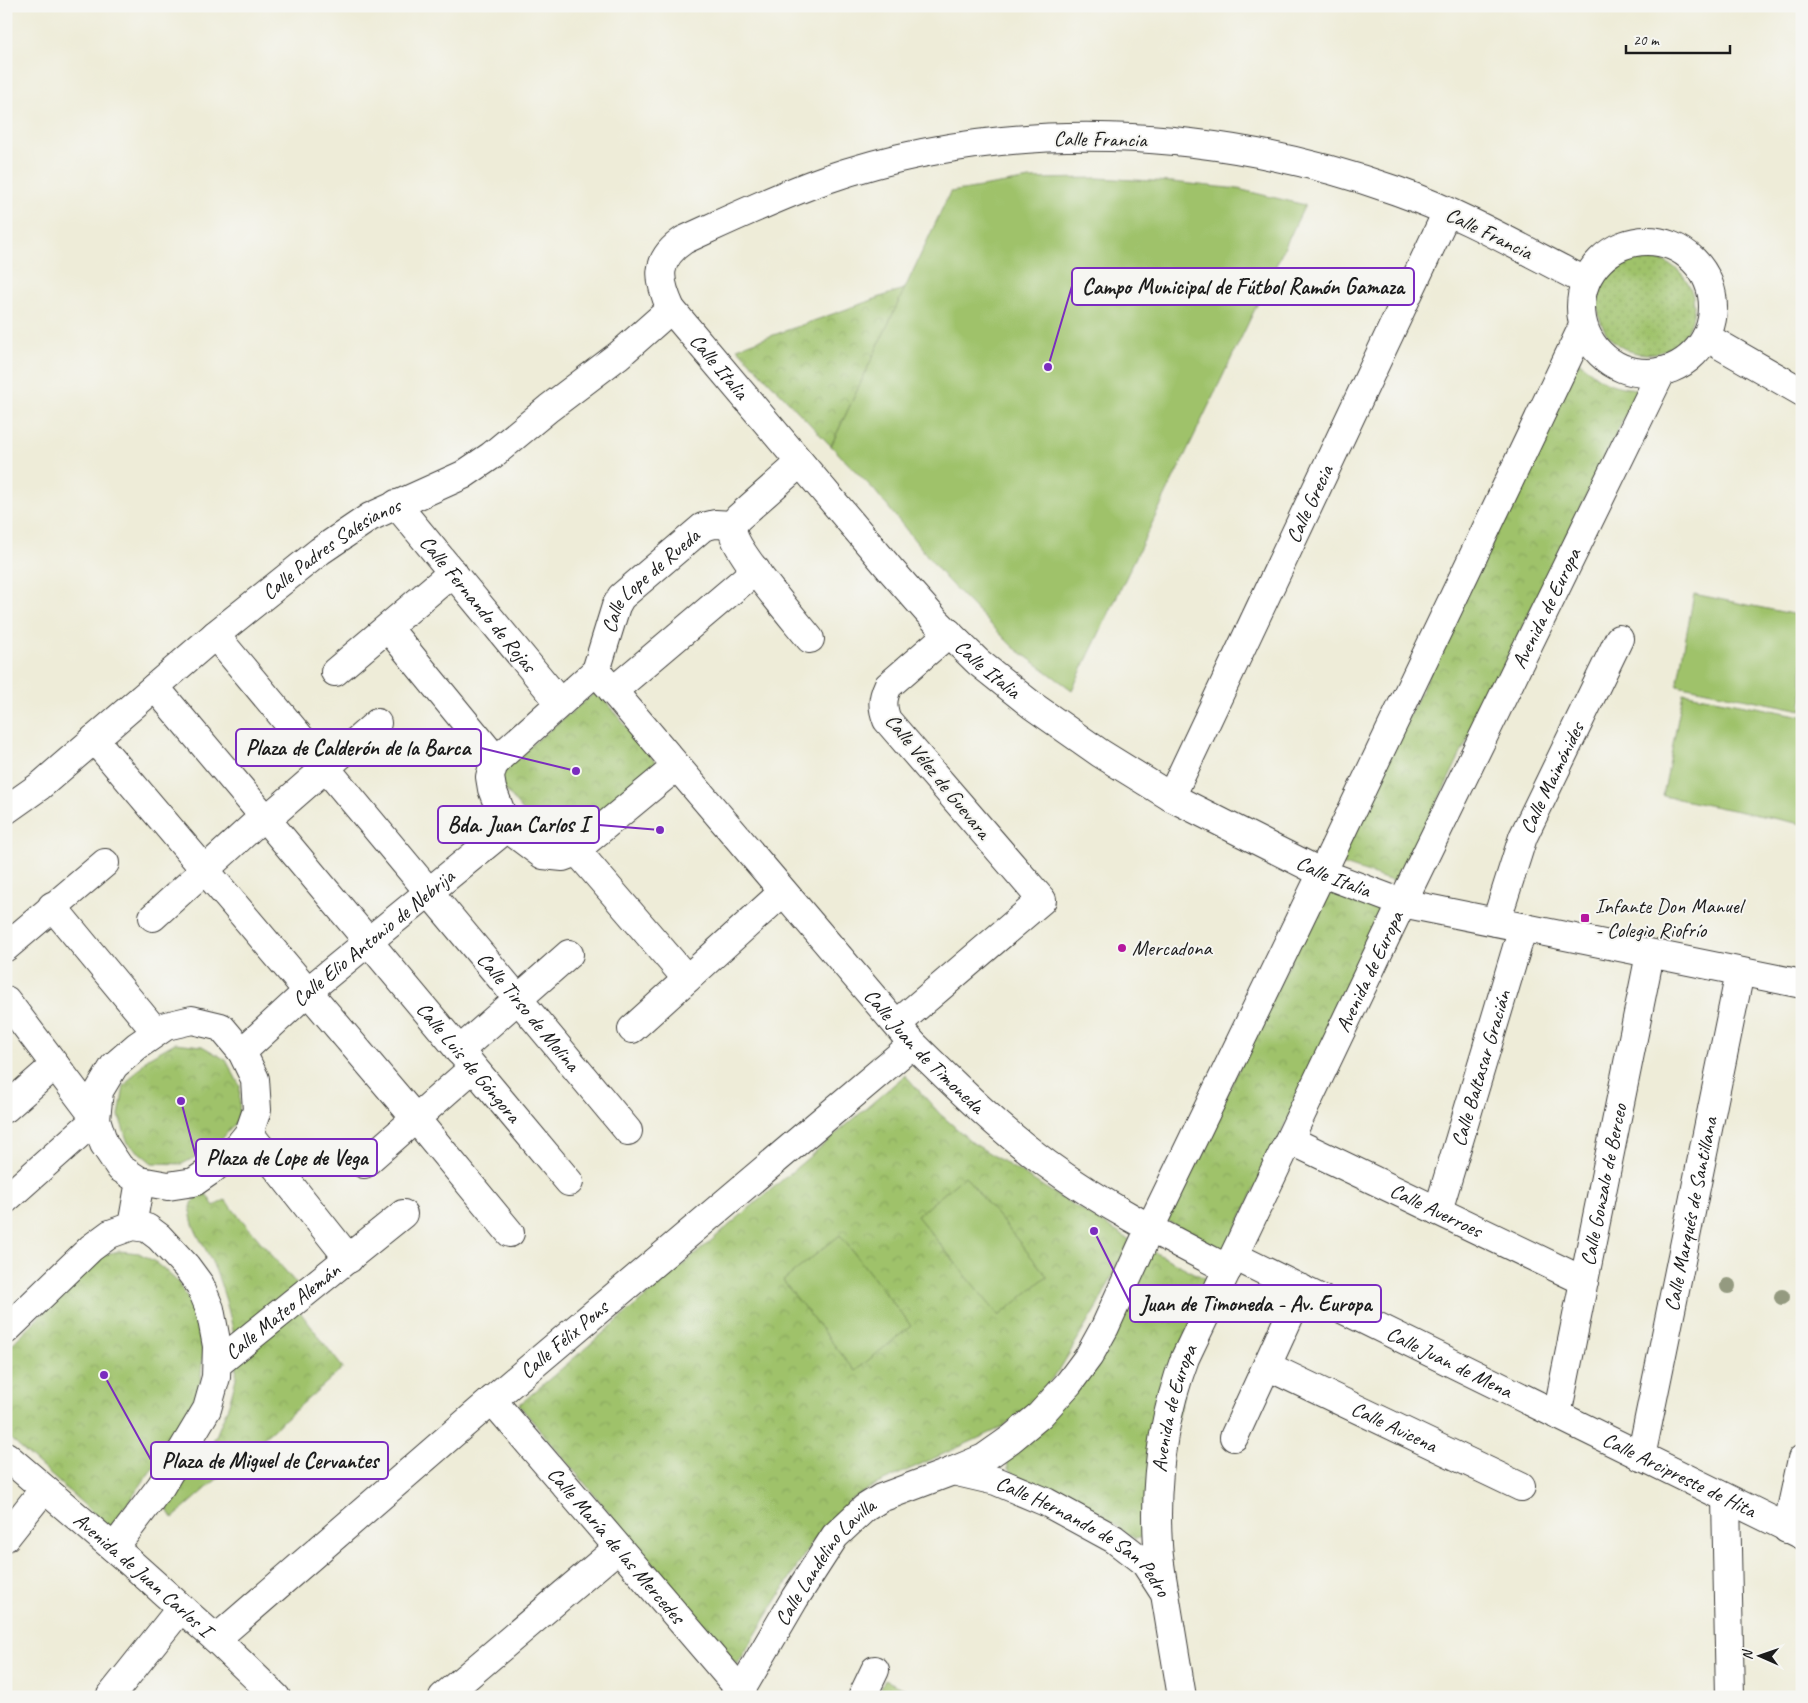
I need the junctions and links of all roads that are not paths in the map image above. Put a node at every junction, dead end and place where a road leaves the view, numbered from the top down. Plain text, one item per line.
1 (1447, 212) junction
2 (1585, 281) junction
3 (671, 309) junction
4 (1583, 326) junction
5 (1706, 337) junction
6 (1662, 371) junction
7 (1802, 392) edge
8 (800, 463) junction
9 (396, 504) junction
10 (733, 524) junction
11 (756, 570) junction
12 (453, 572) junction
13 (388, 628) junction
14 (949, 633) junction
15 (215, 635) junction
16 (810, 639) dead end
17 (1619, 639) dead end
18 (335, 672) dead end
19 (604, 681) junction
20 (154, 687) junction
21 (560, 703) junction
22 (377, 723) dead end
23 (94, 739) junction
24 (497, 761) junction
25 (676, 767) junction
26 (326, 768) junction
27 (1172, 797) junction
28 (6, 810) edge
29 (266, 818) junction
30 (507, 828) junction
31 (576, 850) junction
32 (105, 863) dead end
33 (205, 870) junction
34 (1322, 873) junction
35 (430, 891) junction
36 (783, 892) junction
37 (1042, 900) joint
38 (1402, 903) junction
39 (52, 906) junction
40 (153, 917) dead end
41 (1496, 922) junction
42 (1523, 927) junction
43 (367, 942) junction
44 (6, 946) edge
45 (569, 954) dead end
46 (1650, 954) junction
47 (1740, 972) junction
48 (687, 979) junction
49 (1802, 984) edge
50 (308, 991) junction
51 (518, 997) junction
52 (6, 1000) edge
53 (632, 1028) dead end
54 (156, 1032) junction
55 (905, 1034) junction
56 (242, 1052) junction
57 (466, 1059) junction
58 (55, 1065) junction
59 (6, 1108) edge
60 (96, 1119) junction
61 (416, 1119) junction
62 (628, 1131) dead end
63 (249, 1133) junction
64 (1290, 1140) junction
65 (364, 1164) dead end
66 (140, 1180) junction
67 (569, 1182) dead end
68 (6, 1199) edge
69 (1438, 1211) junction
70 (403, 1214) dead end
71 (132, 1226) junction
72 (1150, 1228) junction
73 (510, 1233) dead end
74 (349, 1259) junction
75 (1231, 1262) junction
76 (1584, 1281) junction
77 (1302, 1289) junction
78 (6, 1330) edge
79 (217, 1364) junction
80 (1267, 1366) junction
81 (492, 1400) junction
82 (1557, 1415) junction
83 (1234, 1437) dead end
84 (6, 1456) edge
85 (1641, 1457) junction
86 (1802, 1458) edge
87 (953, 1471) junction
88 (1521, 1487) dead end
89 (44, 1489) junction
90 (1726, 1499) junction
91 (1795, 1532) edge
92 (6, 1537) edge
93 (114, 1548) junction
94 (618, 1548) junction
95 (1165, 1594) junction
96 (181, 1608) junction
97 (216, 1639) junction
98 (875, 1670) dead end
99 (1179, 1693) edge
100 (739, 1694) edge
101 (110, 1697) edge
102 (276, 1697) edge
103 (443, 1697) edge
104 (862, 1697) edge
105 (1730, 1697) edge

1 - 2 street, Calle Francia
1 - 3 street, Calle Francia
1 - 27 street, Calle Grecia
2 - 4 street
2 - 5 street
3 - 8 street, Calle Italia
3 - 9 street, Calle Padres Salesianos
4 - 6 street
4 - 34 street
5 - 6 street
5 - 7 street
6 - 38 street, Avenida de Europa
8 - 10 street
8 - 14 street, Calle Italia
9 - 12 street, Calle Fernando de Rojas
9 - 15 street, Calle Padres Salesianos
10 - 11 street
10 - 19 street, Calle Lope de Rueda
11 - 16 street
11 - 19 street
12 - 13 street
12 - 21 street, Calle Fernando de Rojas
13 - 18 street
13 - 24 street
14 - 27 street, Calle Italia
14 - 37 street, Calle Vélez de Guevara
15 - 20 street, Calle Padres Salesianos
15 - 26 street, Calle Tirso de Molina
17 - 41 street, Calle Maimónides
19 - 21 street
19 - 25 street, Calle Juan de Timoneda
20 - 23 street, Calle Padres Salesianos
20 - 29 street, Calle Luis de Góngora
21 - 24 street
22 - 26 street
23 - 28 street, Calle Padres Salesianos
23 - 33 street
24 - 30 street
25 - 31 street
25 - 36 street, Calle Juan de Timoneda
26 - 29 street
26 - 35 street, Calle Tirso de Molina
27 - 34 street, Calle Italia
29 - 33 street
29 - 43 street, Calle Luis de Góngora
30 - 31 street
30 - 35 street, Calle Elio Antonio de Nebrija
31 - 48 street
32 - 39 street
33 - 40 street
33 - 50 street
34 - 38 street, Calle Italia
34 - 72 street
35 - 43 street, Calle Elio Antonio de Nebrija
35 - 51 street, Calle Tirso de Molina
36 - 48 street
36 - 55 street, Calle Juan de Timoneda
37 - 55 street, Calle Félix Pons
38 - 41 street, Calle Italia
38 - 64 street, Avenida de Europa
39 - 44 street
39 - 54 street
41 - 42 street, Calle Italia
42 - 46 street, Calle Italia
42 - 69 street, Calle Baltasar Gracián
43 - 50 street, Calle Elio Antonio de Nebrija
43 - 57 street, Calle Luis de Góngora
45 - 51 street
46 - 47 street, Calle Italia
46 - 76 street, Calle Gonzalo de Berceo
47 - 49 street, Calle Italia
47 - 85 street, Calle Marqués de Santillana
48 - 53 street
50 - 56 street, Calle Elio Antonio de Nebrija
50 - 61 street
51 - 57 street
51 - 62 street, Calle Tirso de Molina
52 - 58 street
54 - 56 street
54 - 60 street
55 - 72 street, Calle Juan de Timoneda
55 - 81 street, Calle Félix Pons
56 - 63 street
57 - 61 street
57 - 67 street, Calle Luis de Góngora
58 - 59 street
58 - 60 street
60 - 66 street
60 - 68 street
61 - 65 street
61 - 73 street
63 - 66 street
63 - 74 street, Calle Mateo Alemán
64 - 69 street, Calle Averroes
64 - 75 street, Avenida de Europa
66 - 71 street
69 - 76 street, Calle Averroes
70 - 74 street, Calle Mateo Alemán
71 - 78 street
71 - 79 street
72 - 75 street, Calle Juan de Timoneda
72 - 87 street
74 - 79 street, Calle Mateo Alemán
75 - 77 street, Calle Juan de Mena
75 - 95 street, Avenida de Europa
76 - 82 street, Calle Gonzalo de Berceo
77 - 80 street
77 - 82 street, Calle Juan de Mena
79 - 93 street
80 - 83 street
80 - 88 street, Calle Avicena
81 - 94 street, Calle María de las Mercedes
81 - 97 street, Calle Félix Pons
82 - 85 street, Calle Arcipreste de Hita
84 - 89 street, Avenida de Juan Carlos I
85 - 90 street, Calle Arcipreste de Hita
86 - 91 street
87 - 95 street, Calle Hernando de San Pedro
87 - 100 street, Calle Landelino Lavilla
89 - 92 street
89 - 93 street, Avenida de Juan Carlos I
90 - 91 street, Calle Arcipreste de Hita
90 - 105 street
93 - 96 street, Avenida de Juan Carlos I
94 - 100 street, Calle María de las Mercedes
94 - 103 street
95 - 99 street, Calle Hernando de San Pedro
96 - 97 street, Avenida de Juan Carlos I
96 - 101 street
97 - 102 street, Avenida de Juan Carlos I
98 - 104 street

